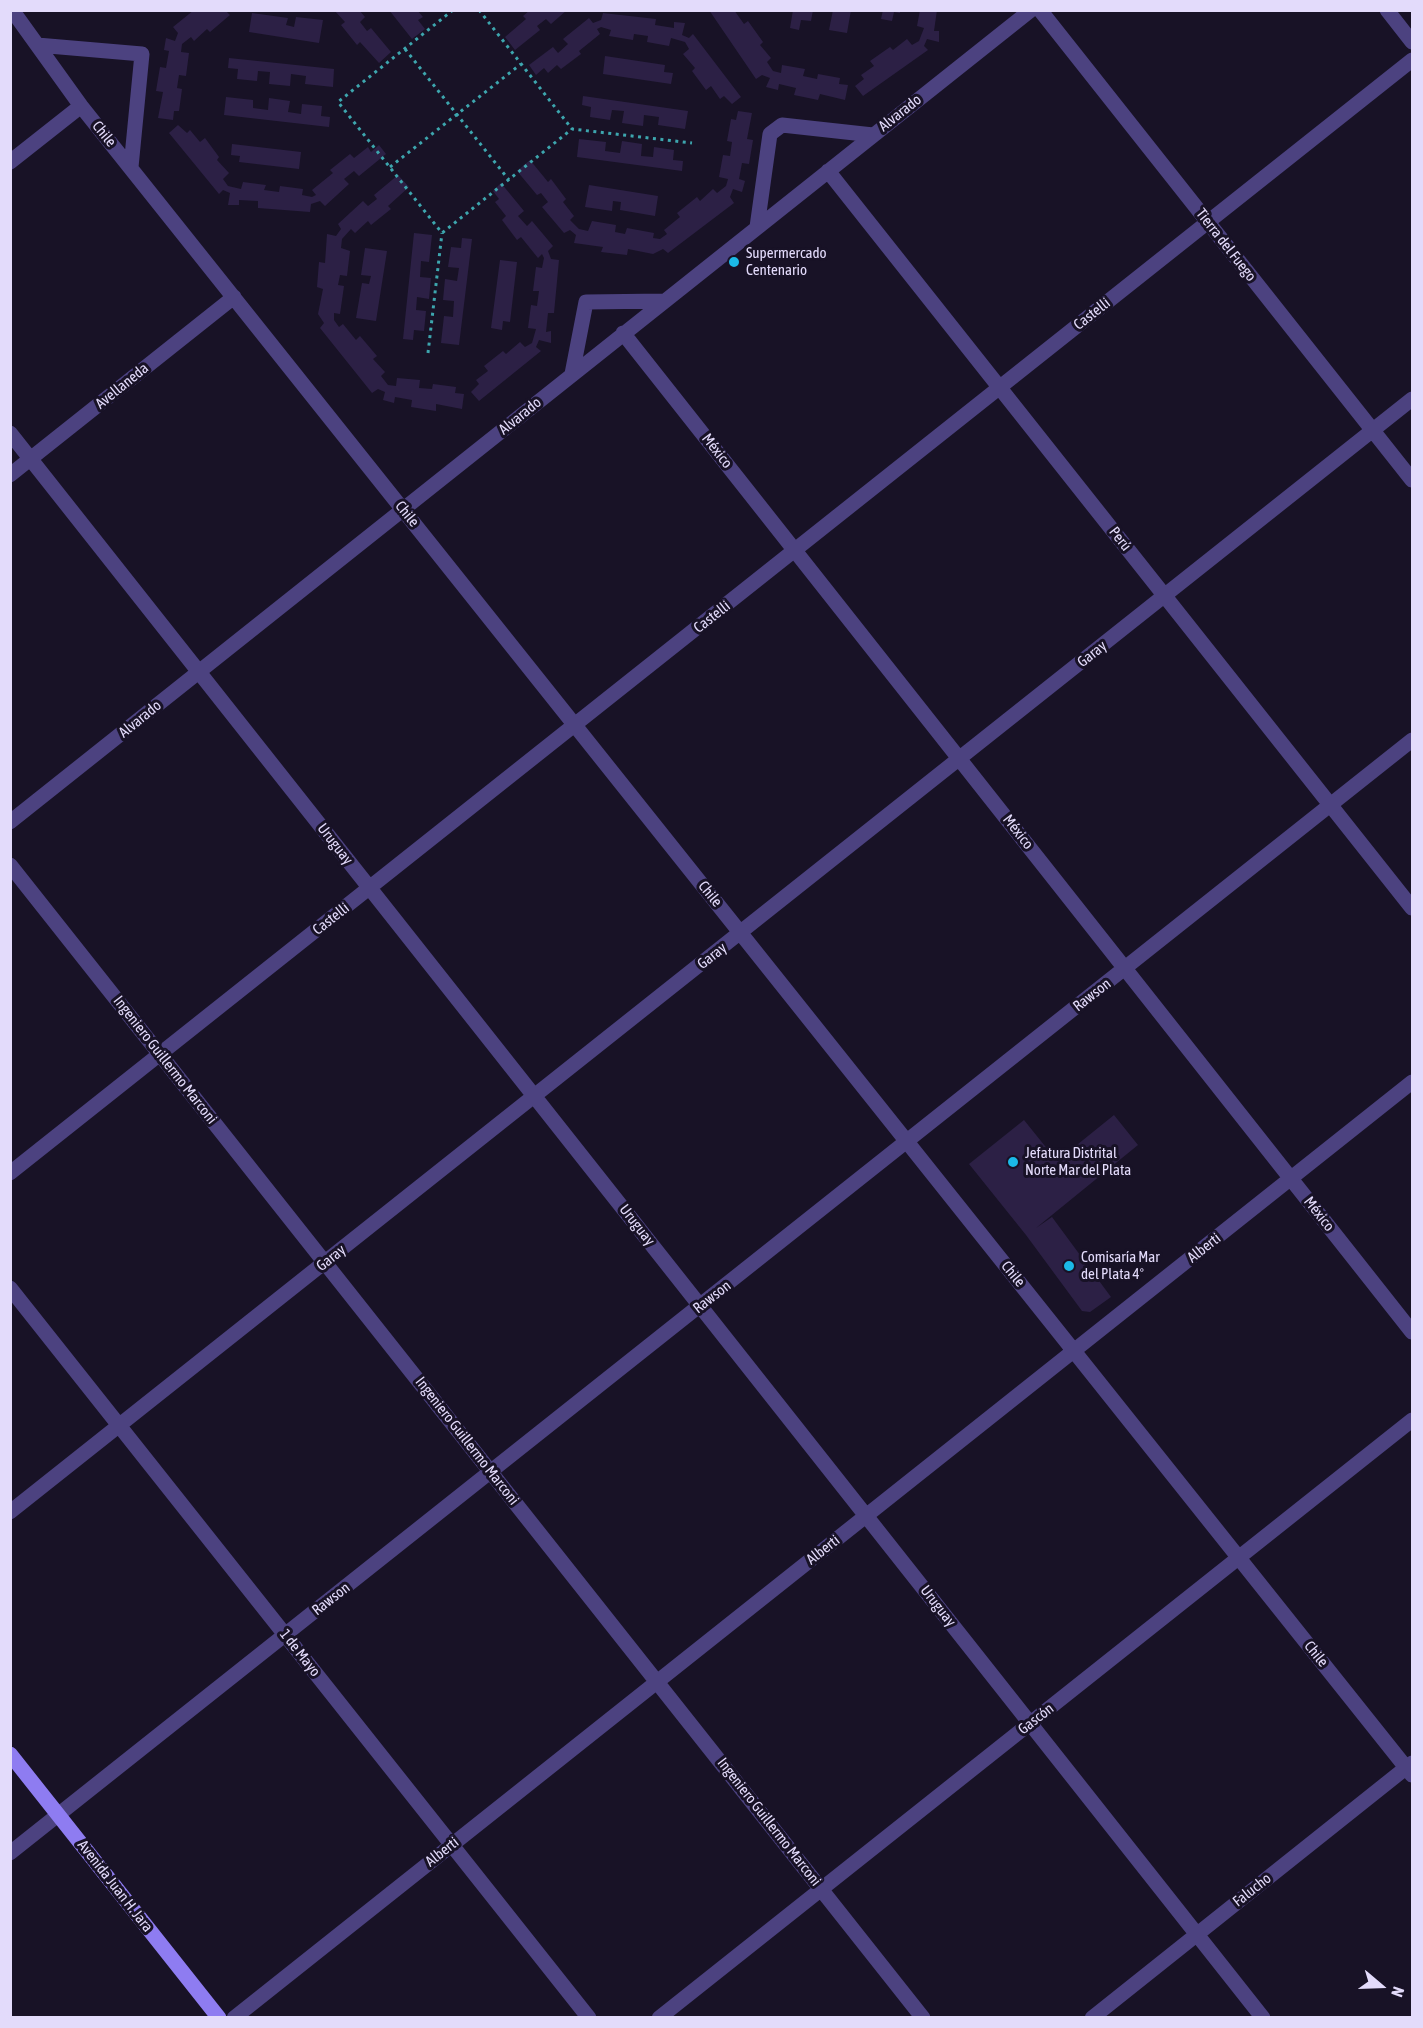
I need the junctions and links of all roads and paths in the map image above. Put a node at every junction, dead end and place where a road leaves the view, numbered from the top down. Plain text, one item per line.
1 (12, 10) edge
2 (453, 10) edge
3 (479, 10) edge
4 (1031, 10) edge
5 (1040, 10) edge
6 (1387, 10) edge
7 (1413, 42) edge
8 (37, 45) junction
9 (405, 49) junction
10 (1413, 60) edge
11 (521, 64) junction
12 (81, 106) junction
13 (457, 115) junction
14 (572, 129) junction
15 (873, 135) junction
16 (692, 143) dead end
17 (10, 162) edge
18 (131, 167) junction
19 (390, 167) junction
20 (828, 171) junction
21 (508, 180) junction
22 (1208, 222) junction
23 (757, 227) junction
24 (442, 233) junction
25 (234, 297) junction
26 (664, 301) junction
27 (623, 333) junction
28 (428, 353) dead end
29 (572, 374) junction
30 (1000, 388) junction
31 (1413, 399) edge
32 (1373, 431) junction
33 (10, 433) edge
34 (31, 459) junction
35 (10, 475) edge
36 (1413, 480) edge
37 (403, 509) junction
38 (795, 550) junction
39 (1165, 596) junction
40 (200, 672) junction
41 (575, 725) junction
42 (1413, 740) edge
43 (960, 759) junction
44 (1331, 805) junction
45 (10, 822) edge
46 (10, 865) edge
47 (370, 888) junction
48 (1413, 908) edge
49 (741, 932) junction
50 (1126, 968) junction
51 (160, 1054) junction
52 (1413, 1082) edge
53 (534, 1096) junction
54 (907, 1141) junction
55 (10, 1173) edge
56 (1292, 1178) junction
57 (325, 1262) junction
58 (10, 1288) edge
59 (700, 1306) junction
60 (1413, 1332) edge
61 (1074, 1351) junction
62 (1413, 1420) edge
63 (120, 1425) junction
64 (491, 1472) junction
65 (10, 1512) edge
66 (866, 1516) junction
67 (1239, 1557) junction
68 (286, 1634) junction
69 (657, 1682) junction
70 (1030, 1723) junction
71 (10, 1754) edge
72 (1411, 1768) edge
73 (58, 1815) junction
74 (452, 1844) junction
75 (10, 1853) edge
76 (822, 1889) junction
77 (1197, 1934) junction
78 (219, 2018) edge
79 (234, 2018) edge
80 (589, 2018) edge
81 (659, 2018) edge
82 (923, 2018) edge
83 (1092, 2018) edge
84 (1263, 2018) edge

1 - 8 street, Chile
2 - 9 path
3 - 11 path
4 - 15 street, Alvarado
5 - 22 street, Tierra del Fuego
6 - 7 street
8 - 12 street, Chile
8 - 18 street
9 - 13 path
9 - 19 path
10 - 22 street, Castelli
11 - 13 path
11 - 14 path
12 - 17 street
12 - 18 street, Chile
13 - 19 path
13 - 21 path
14 - 16 path
14 - 21 path
15 - 20 street, Alvarado
15 - 23 street
18 - 25 street, Chile
19 - 24 path
20 - 23 street, Alvarado
20 - 30 street, Perú
21 - 24 path
22 - 30 street, Castelli
22 - 32 street, Tierra del Fuego
23 - 26 street, Alvarado
24 - 28 path
25 - 34 street, Avellaneda
25 - 37 street, Chile
26 - 27 street, Alvarado
26 - 29 street
27 - 29 street, Alvarado
27 - 38 street, México
29 - 37 street, Alvarado
30 - 38 street, Castelli
30 - 39 street, Perú
31 - 32 street, Garay
32 - 36 street, Tierra del Fuego
32 - 39 street, Garay
33 - 34 street, Uruguay
34 - 35 street, Avellaneda
34 - 40 street, Uruguay
37 - 40 street, Alvarado
37 - 41 street, Chile
38 - 41 street, Castelli
38 - 43 street, México
39 - 43 street, Garay
39 - 44 street, Perú
40 - 45 street, Alvarado
40 - 47 street, Uruguay
41 - 47 street, Castelli
41 - 49 street, Chile
42 - 44 street, Rawson
43 - 49 street, Garay
43 - 50 street, México
44 - 48 street, Perú
44 - 50 street, Rawson
46 - 51 street, Ingeniero Guillermo Marconi
47 - 51 street, Castelli
47 - 53 street, Uruguay
49 - 53 street, Garay
49 - 54 street, Chile
50 - 54 street, Rawson
50 - 56 street, México
51 - 55 street, Castelli
51 - 57 street, Ingeniero Guillermo Marconi
52 - 56 street, Alberti
53 - 57 street, Garay
53 - 59 street, Uruguay
54 - 59 street, Rawson
54 - 61 street, Chile
56 - 60 street, México
56 - 61 street, Alberti
57 - 63 street, Garay
57 - 64 street, Ingeniero Guillermo Marconi
58 - 63 street, 1 de Mayo
59 - 64 street, Rawson
59 - 66 street, Uruguay
61 - 66 street, Alberti
61 - 67 street, Chile
62 - 67 street, Gascón
63 - 65 street, Garay
63 - 68 street, 1 de Mayo
64 - 68 street, Rawson
64 - 69 street, Ingeniero Guillermo Marconi
66 - 69 street, Alberti
66 - 70 street, Uruguay
67 - 70 street, Gascón
67 - 72 street, Chile
68 - 73 street, Rawson
68 - 74 street, 1 de Mayo
69 - 74 street, Alberti
69 - 76 street, Ingeniero Guillermo Marconi
70 - 76 street, Gascón
70 - 77 street, Uruguay
71 - 73 main road, Avenida Juan H. Jara
72 - 77 street, Falucho
73 - 75 street, Rawson
73 - 78 main road, Avenida Juan H. Jara
74 - 79 street, Alberti
74 - 80 street, 1 de Mayo
76 - 81 street, Gascón
76 - 82 street, Ingeniero Guillermo Marconi
77 - 83 street, Falucho
77 - 84 street, Uruguay

